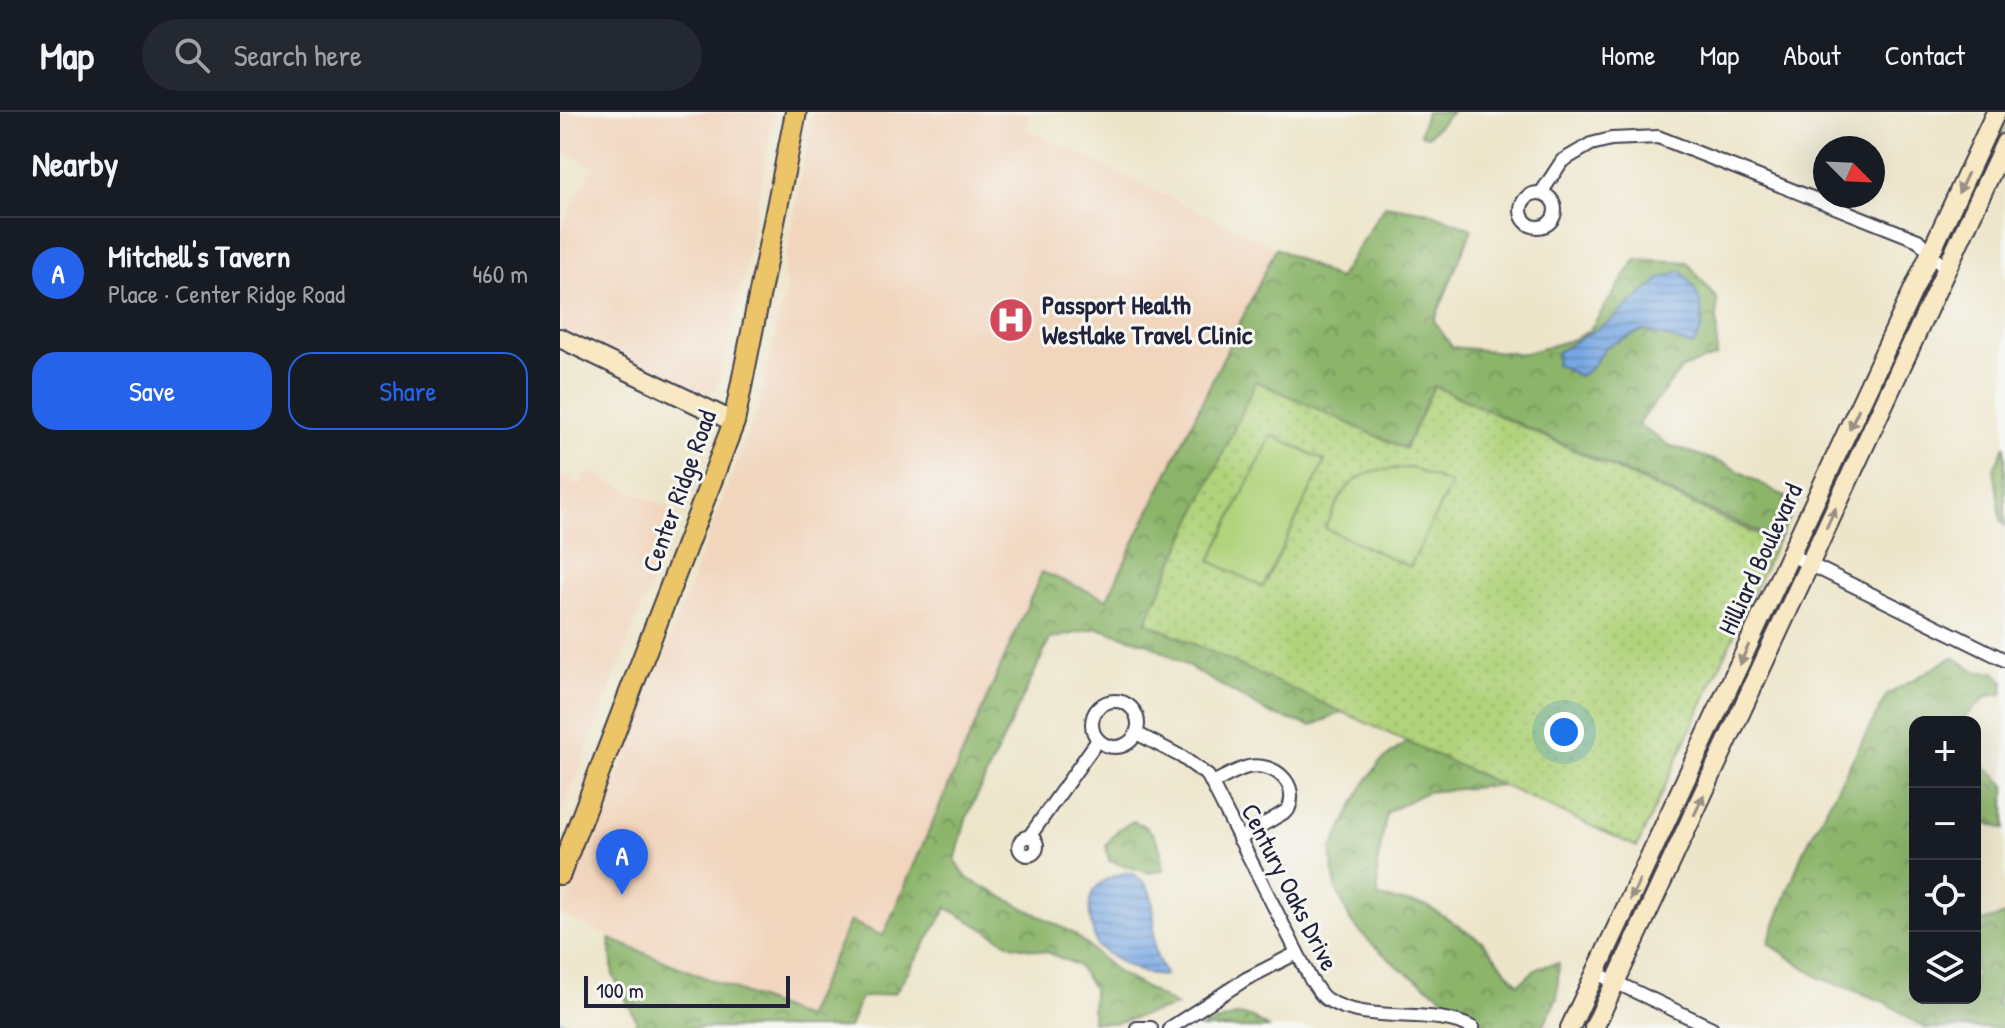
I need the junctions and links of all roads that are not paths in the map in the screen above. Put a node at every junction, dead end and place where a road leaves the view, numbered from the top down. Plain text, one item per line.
1 (796, 112) edge
2 (1996, 112) edge
3 (2005, 143) edge
4 (1541, 193) dead end
5 (1929, 254) junction
6 (1946, 270) junction
7 (560, 338) edge
8 (734, 422) junction
9 (1791, 555) junction
10 (1809, 565) junction
11 (2005, 660) edge
12 (1136, 733) junction
13 (1098, 740) junction
14 (1212, 783) junction
15 (1029, 837) dead end
16 (1239, 839) junction
17 (560, 874) edge
18 (1297, 953) junction
19 (1596, 973) junction
20 (1616, 983) junction
21 (1137, 1028) edge
22 (1151, 1028) edge
23 (1170, 1028) edge
24 (1473, 1028) edge
25 (1570, 1028) edge
26 (1594, 1028) edge
27 (1712, 1028) edge

1 - 8 main road, Center Ridge Road
2 -> 5 main road, Hilliard Boulevard
3 - 6 main road, Hilliard Boulevard
4 - 5 street
5 - 6 street
5 -> 9 main road, Hilliard Boulevard
10 -> 6 main road, Hilliard Boulevard
7 - 8 main road
8 - 17 main road, Center Ridge Road
9 - 10 street
9 -> 19 main road, Hilliard Boulevard
10 - 11 street
20 -> 10 main road, Hilliard Boulevard
12 - 13 street
12 - 13 street
12 - 14 street, Century Oaks Drive
13 - 15 street
14 - 16 street, Century Oaks Drive
14 - 16 street
16 - 18 street, Century Oaks Drive
18 - 23 street
18 - 24 street, Century Oaks Drive
19 - 20 street
19 - 25 main road, Hilliard Boulevard
20 - 26 main road, Hilliard Boulevard
20 - 27 street
21 - 22 street

